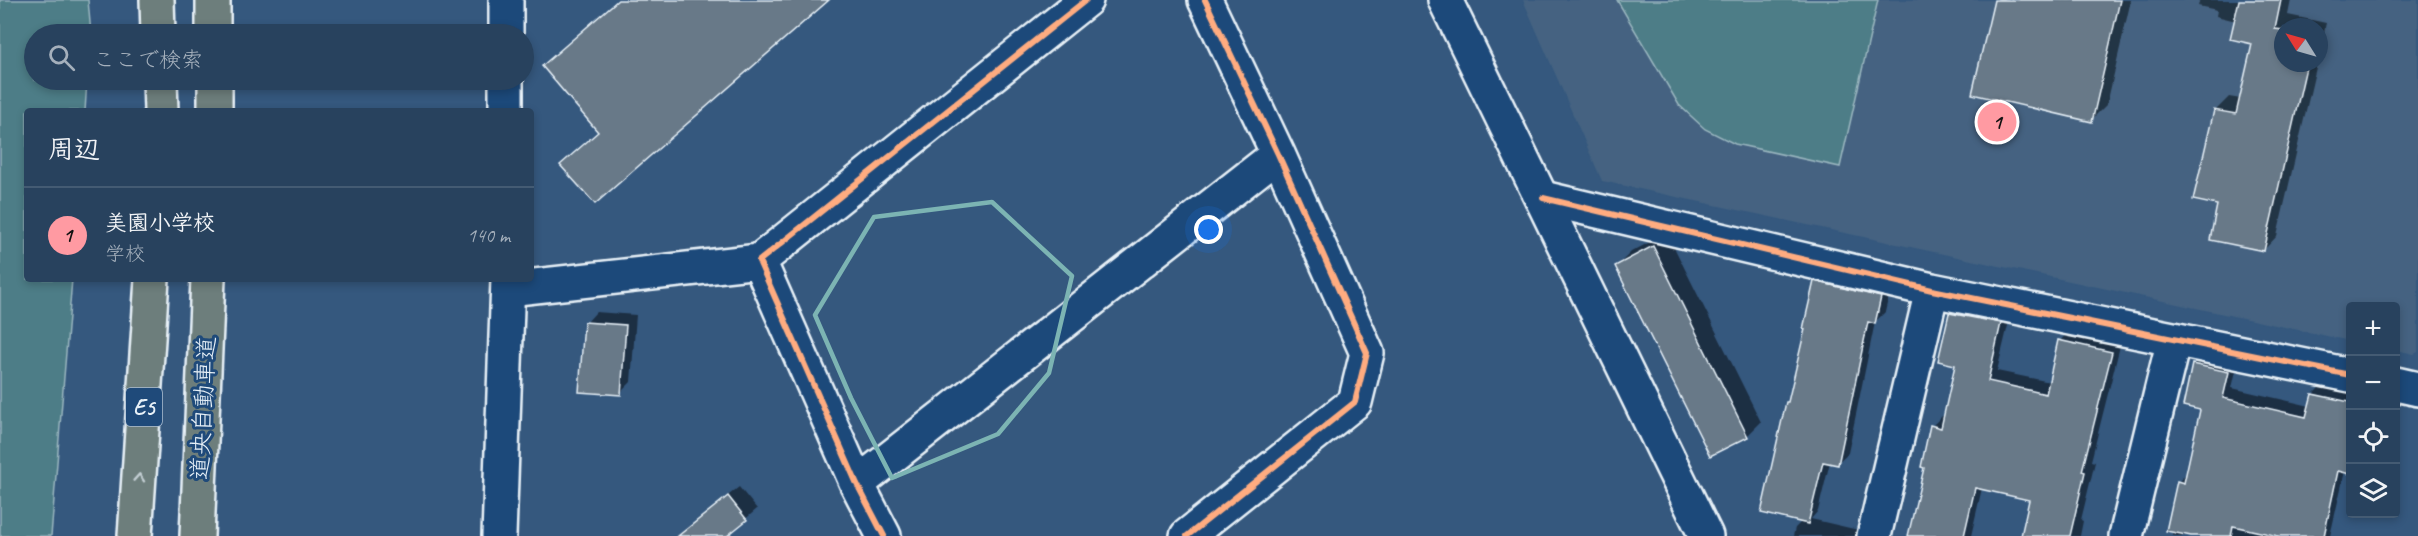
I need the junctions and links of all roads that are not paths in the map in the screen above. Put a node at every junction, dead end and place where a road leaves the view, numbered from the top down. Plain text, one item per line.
1 (157, 0) edge
2 (213, 0) edge
3 (506, 0) edge
4 (1086, 0) edge
5 (1205, 0) edge
6 (1445, 0) edge
7 (158, 24) edge
8 (213, 24) edge
9 (506, 24) edge
10 (160, 90) edge
11 (214, 90) edge
12 (506, 90) edge
13 (161, 108) edge
14 (215, 108) edge
15 (506, 108) edge
16 (1278, 154) junction
17 (1543, 198) junction
18 (759, 261) junction
19 (152, 282) edge
20 (208, 282) edge
21 (530, 282) edge
22 (534, 282) edge
23 (508, 284) edge
24 (1932, 290) junction
25 (2174, 339) junction
26 (2346, 374) edge
27 (2400, 385) edge
28 (2418, 389) edge
29 (857, 484) junction
30 (135, 536) edge
31 (197, 536) edge
32 (499, 536) edge
33 (884, 536) edge
34 (1187, 536) edge
35 (1706, 536) edge
36 (1874, 536) edge
37 (2126, 536) edge

1 - 7 highway
2 - 8 highway
3 - 9 street
4 - 18 street
5 - 16 street
6 - 17 street
10 - 13 highway
11 - 14 highway
12 - 15 street
16 - 29 street
16 - 34 street
17 - 24 street
17 - 35 street
18 - 22 street
18 - 29 street
30 -> 19 highway, E5
20 - 31 highway, 道央自動車道
21 - 23 street
23 - 32 street
24 - 25 street
24 - 36 street
25 - 26 street
25 - 37 street
27 - 28 street
29 - 33 street

